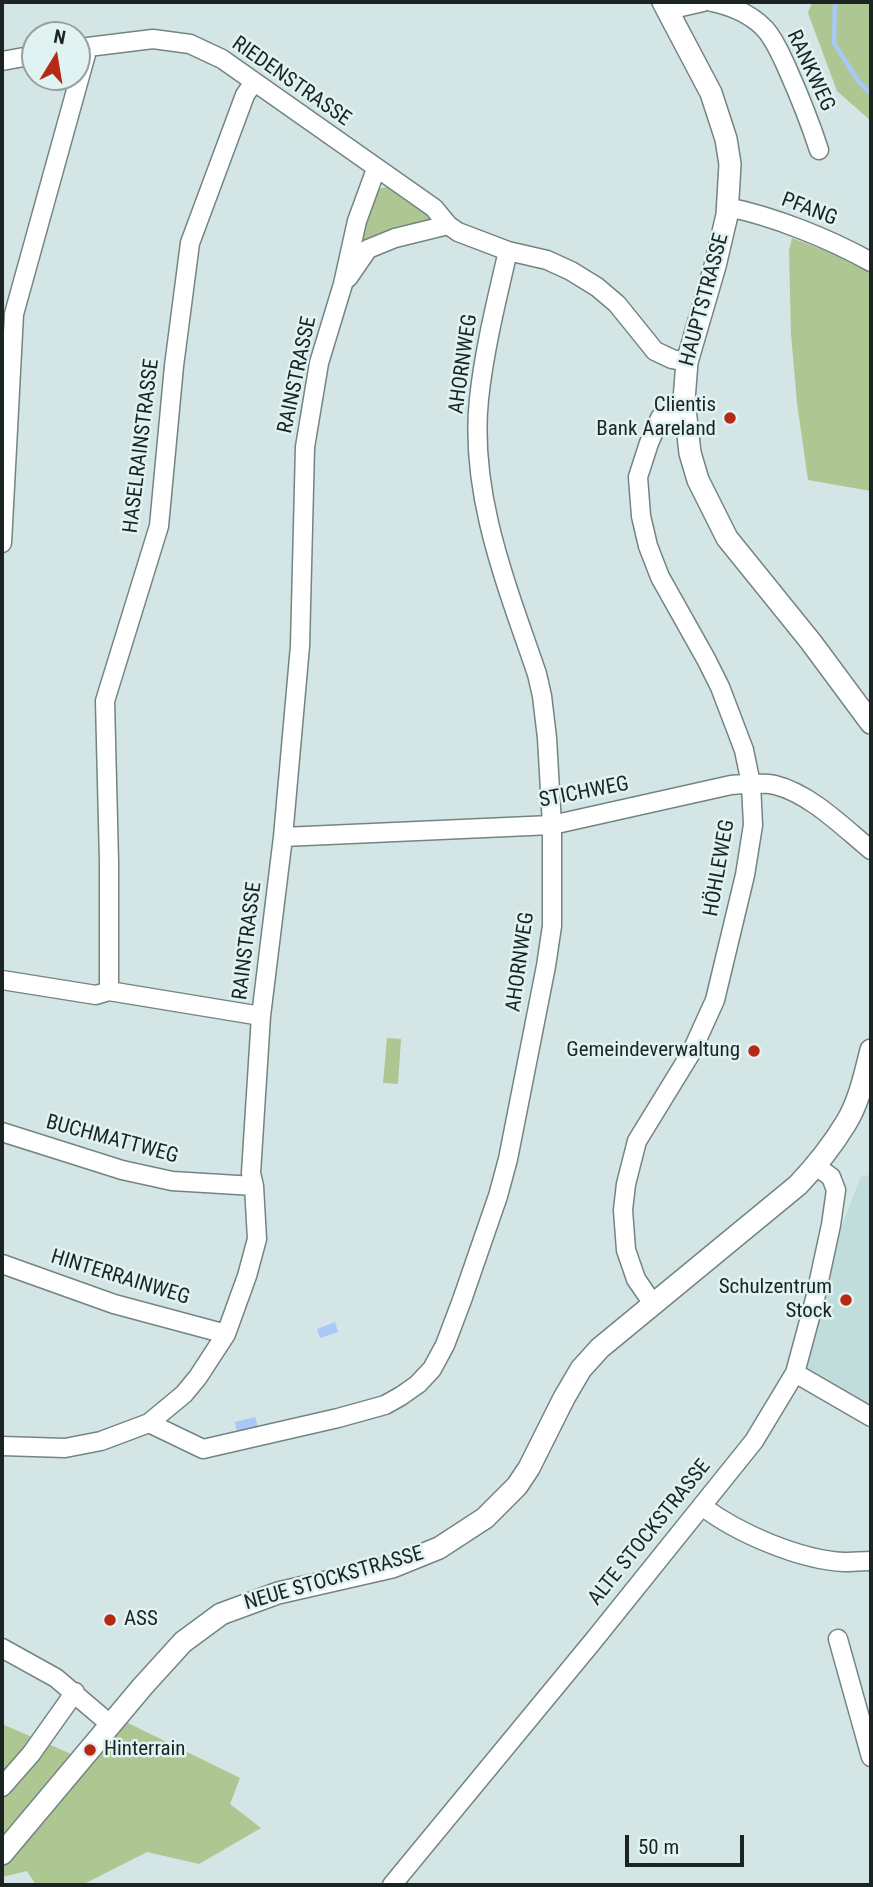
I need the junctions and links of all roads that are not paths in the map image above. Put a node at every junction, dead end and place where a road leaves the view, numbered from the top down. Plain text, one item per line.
1 (703, 2) edge
2 (712, 2) edge
3 (665, 7) edge
4 (91, 47) edge
5 (21, 58) edge
6 (2, 61) edge
7 (254, 82) junction
8 (72, 91) edge
9 (819, 150) dead end
10 (376, 169) junction
11 (727, 207) junction
12 (448, 225) junction
13 (508, 251) junction
14 (871, 262) edge
15 (343, 284) junction
16 (687, 362) junction
17 (685, 416) junction
18 (2, 543) edge
19 (871, 723) edge
20 (751, 784) junction
21 (552, 825) junction
22 (283, 837) junction
23 (871, 850) edge
24 (2, 980) edge
25 (109, 991) junction
26 (261, 1016) junction
27 (871, 1050) edge
28 (2, 1132) edge
29 (816, 1166) junction
30 (254, 1186) junction
31 (2, 1264) edge
32 (653, 1304) junction
33 (226, 1334) junction
34 (795, 1373) junction
35 (871, 1417) edge
36 (149, 1423) junction
37 (2, 1446) edge
38 (702, 1506) junction
39 (871, 1561) edge
40 (838, 1639) dead end
41 (2, 1648) edge
42 (75, 1692) junction
43 (111, 1725) junction
44 (871, 1757) edge
45 (2, 1787) edge
46 (2, 1854) edge
47 (392, 1885) edge

1 - 3 street
2 - 9 street, RANKWEG
3 - 11 street, HAUPTSTRASSE
4 - 7 street, RIEDENSTRASSE
5 - 6 street
7 - 10 street, RIEDENSTRASSE
7 - 25 street, HASELRAINSTRASSE
8 - 18 street, RIEDENSTRASSE
10 - 12 street, RIEDENSTRASSE
10 - 15 street, RAINSTRASSE
11 - 14 street, PFANG
11 - 16 street, HAUPTSTRASSE
12 - 13 street
12 - 15 street, RAINSTRASSE
13 - 16 street
13 - 21 street, AHORNWEG
15 - 22 street, RAINSTRASSE
16 - 17 street, HAUPTSTRASSE
17 - 19 street, HAUPTSTRASSE
17 - 20 street, HÖHLEWEG
20 - 21 street, STICHWEG
20 - 23 street, STICHWEG
20 - 32 street, HÖHLEWEG
21 - 22 street, STICHWEG
21 - 36 street, AHORNWEG
22 - 26 street, RAINSTRASSE
24 - 25 street
25 - 26 street
26 - 30 street, RAINSTRASSE
27 - 29 street
28 - 30 street, BUCHMATTWEG
29 - 32 street, NEUE STOCKSTRASSE
29 - 34 street, ALTE STOCKSTRASSE
30 - 33 street, RAINSTRASSE
31 - 33 street, HINTERRAINWEG
32 - 43 street, NEUE STOCKSTRASSE
33 - 36 street, RAINSTRASSE
34 - 35 street
34 - 38 street, ALTE STOCKSTRASSE
36 - 37 street, RAINSTRASSE
38 - 39 street
38 - 47 street, ALTE STOCKSTRASSE
40 - 44 street
41 - 42 street
42 - 43 street
42 - 45 street
43 - 46 street, NEUE STOCKSTRASSE

